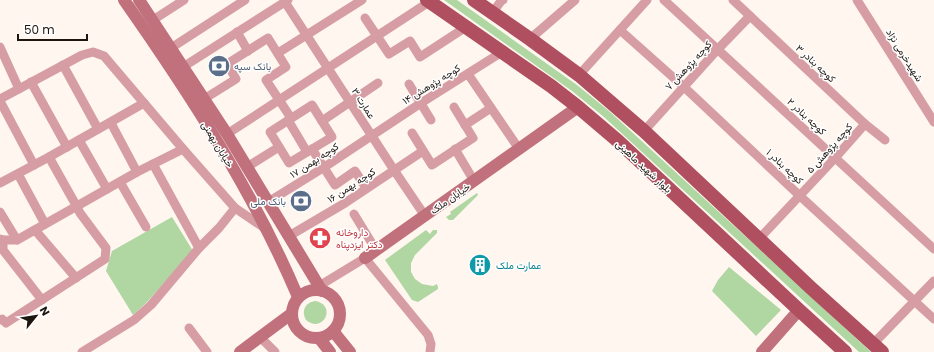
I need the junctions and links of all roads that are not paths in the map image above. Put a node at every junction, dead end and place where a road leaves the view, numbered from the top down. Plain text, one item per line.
1 (124, 0) edge
2 (139, 0) edge
3 (184, 0) edge
4 (245, 0) edge
5 (362, 0) edge
6 (474, 0) edge
7 (575, 0) edge
8 (664, 0) edge
9 (733, 0) edge
10 (857, 0) edge
11 (286, 1) edge
12 (428, 1) edge
13 (641, 2) edge
14 (496, 4) edge
15 (750, 16) junction
16 (365, 18) dead end
17 (152, 20) junction
18 (466, 27) junction
19 (620, 30) junction
20 (237, 32) junction
21 (306, 35) junction
22 (377, 36) junction
23 (530, 39) junction
24 (0, 47) edge
25 (171, 48) junction
26 (718, 49) junction
27 (248, 51) junction
28 (502, 52) junction
29 (278, 53) junction
30 (63, 65) junction
31 (183, 66) junction
32 (328, 68) junction
33 (468, 74) junction
34 (579, 74) junction
35 (31, 82) junction
36 (378, 84) dead end
37 (409, 84) dead end
38 (684, 86) junction
39 (19, 88) junction
40 (204, 99) junction
41 (0, 100) edge
42 (279, 100) junction
43 (350, 102) junction
44 (144, 103) junction
45 (421, 103) junction
46 (454, 107) dead end
47 (578, 107) junction
48 (491, 108) junction
49 (290, 119) junction
50 (431, 120) dead end
51 (322, 121) junction
52 (934, 122) edge
53 (111, 123) junction
54 (865, 124) junction
55 (464, 125) junction
56 (98, 129) junction
57 (644, 130) junction
58 (412, 133) dead end
59 (227, 134) junction
60 (371, 135) junction
61 (79, 140) junction
62 (885, 140) dead end
63 (68, 147) junction
64 (279, 147) junction
65 (183, 149) junction
66 (455, 149) junction
67 (310, 150) junction
68 (519, 150) junction
69 (423, 151) junction
70 (49, 157) junction
71 (835, 158) junction
72 (153, 164) junction
73 (34, 165) junction
74 (247, 167) junction
75 (323, 168) junction
76 (394, 170) junction
77 (138, 172) junction
78 (18, 174) junction
79 (1, 181) edge
80 (474, 181) junction
81 (120, 182) junction
82 (366, 188) junction
83 (107, 189) junction
84 (800, 196) junction
85 (268, 202) junction
86 (77, 207) junction
87 (235, 208) junction
88 (0, 212) edge
89 (354, 214) dead end
90 (425, 216) junction
91 (46, 224) junction
92 (146, 227) dead end
93 (35, 230) junction
94 (267, 230) junction
95 (290, 236) junction
96 (758, 239) junction
97 (17, 240) junction
98 (1, 241) edge
99 (199, 248) junction
100 (934, 249) edge
101 (376, 250) junction
102 (365, 258) junction
103 (76, 278) junction
104 (934, 280) edge
105 (321, 288) junction
106 (298, 297) junction
107 (42, 300) junction
108 (915, 301) junction
109 (799, 310) junction
110 (292, 314) junction
111 (1, 319) edge
112 (934, 319) edge
113 (189, 328) dead end
114 (333, 331) junction
115 (260, 337) junction
116 (318, 338) junction
117 (878, 348) edge
118 (82, 352) edge
119 (207, 352) edge
120 (240, 352) edge
121 (275, 352) edge
122 (330, 352) edge
123 (350, 352) edge
124 (430, 352) edge
125 (762, 352) edge
126 (845, 352) edge

1 - 94 street, خیابان بهمنی
2 - 17 street, خیابان بهمنی
3 - 17 street
4 - 25 street
5 - 21 street
6 - 14 main road
7 - 23 street
8 - 26 street, کوچه بنادر ۲
9 - 15 street, کوچه بنادر ۳
10 - 52 street, شهیدخرمی نژاد
11 - 20 street
11 - 21 street, عمارت ۳
12 - 18 main road, بلوار شهید ماهینی
12 - 22 street
13 - 19 street
14 - 23 main road
15 - 26 street, کوچه پژوهش ۷
15 - 54 street, کوچه بنادر ۳
16 - 22 street
17 - 25 street, خیابان بهمنی
18 - 22 street
18 - 28 main road, بلوار شهید ماهینی
19 - 34 street
19 - 38 street, کوچه بنادر ۱
20 - 27 street
20 - 31 street
21 - 29 street
21 - 32 street, عمارت ۳
22 - 32 street
23 - 34 main road
24 - 39 street
25 - 31 street, خیابان بهمنی
26 - 38 street, کوچه پژوهش ۷
26 - 71 street, کوچه بنادر ۲
27 - 29 street
27 - 40 street
28 - 33 street, کوچه پژوهش ۱۴
28 - 47 main road, بلوار شهید ماهینی
29 - 42 street
30 - 35 street
30 - 44 street
30 - 56 street
31 - 40 street, خیابان بهمنی
32 - 42 street
32 - 43 street, عمارت ۳
33 - 45 street, کوچه پژوهش ۱۴
33 - 48 street
34 - 57 main road
35 - 39 street
35 - 63 street
36 - 43 street
37 - 45 street
38 - 57 street, کوچه پژوهش ۷
38 - 84 street, کوچه بنادر ۱
39 - 41 street
40 - 59 street, خیابان بهمنی
41 - 73 street
42 - 49 street
42 - 59 street
43 - 51 street
43 - 60 street, عمارت ۳
44 - 53 street
44 - 65 street
45 - 50 street
45 - 60 street, کوچه پژوهش ۱۴
46 - 55 street
47 - 68 street, خیابان ملک
47 - 109 main road, بلوار شهید ماهینی
48 - 55 street
48 - 68 street
49 - 51 street
49 - 64 street
49 - 67 street
51 - 67 street
53 - 56 street
53 - 77 street
54 - 62 street, کوچه بنادر ۳
54 - 71 street, کوچه پژوهش ۵
55 - 66 street
56 - 61 street
57 - 96 main road
58 - 69 street
59 - 74 street, خیابان بهمنی
60 - 75 street, کوچه بهمن ۱۷
60 - 76 street, عمارت ۳
61 - 63 street
61 - 83 street
63 - 70 street
64 - 67 street
64 - 74 street
65 - 72 street
65 - 87 street
66 - 69 street
66 - 80 street
67 - 75 street
68 - 80 street, خیابان ملک
69 - 76 street, کوچه بهمن ۱۶
70 - 73 street
70 - 86 street
71 - 84 street, کوچه پژوهش ۵
71 - 100 street, کوچه بنادر ۲
72 - 77 street
72 - 99 street
73 - 78 street
74 - 85 street, خیابان بهمنی
75 - 82 street
75 - 85 street, کوچه بهمن ۱۷
76 - 82 street, کوچه بهمن ۱۶
76 - 90 street, عمارت ۳
77 - 81 street
78 - 79 street
78 - 91 street
80 - 90 street, خیابان ملک
81 - 83 street
81 - 92 street
82 - 95 street, کوچه بهمن ۱۶
83 - 86 street
84 - 96 street, کوچه پژوهش ۵
84 - 108 street, کوچه بنادر ۱
85 - 95 street, خیابان بهمنی
86 - 91 street
86 - 103 street
87 - 94 street
87 - 99 street
88 - 97 street
89 - 101 street
90 - 101 street, خیابان ملک
91 - 93 street
93 - 97 street
93 - 103 street
94 - 106 street, خیابان بهمنی
95 - 105 street, خیابان بهمنی
96 - 117 main road
97 - 98 street
98 - 107 street
99 - 118 street
101 - 102 street, خیابان ملک
102 - 105 street, خیابان ملک
102 - 124 street
103 - 107 street
104 - 108 street
105 - 106 street
105 - 114 street
106 - 110 street
107 - 111 street
108 - 112 street, کوچه بنادر ۱
108 - 117 street
109 - 125 street
109 - 126 main road, بلوار شهید ماهینی
110 - 115 street
110 - 116 street
113 - 119 street
114 - 116 street
114 - 123 street
115 - 120 street
115 - 121 street
116 - 122 street

